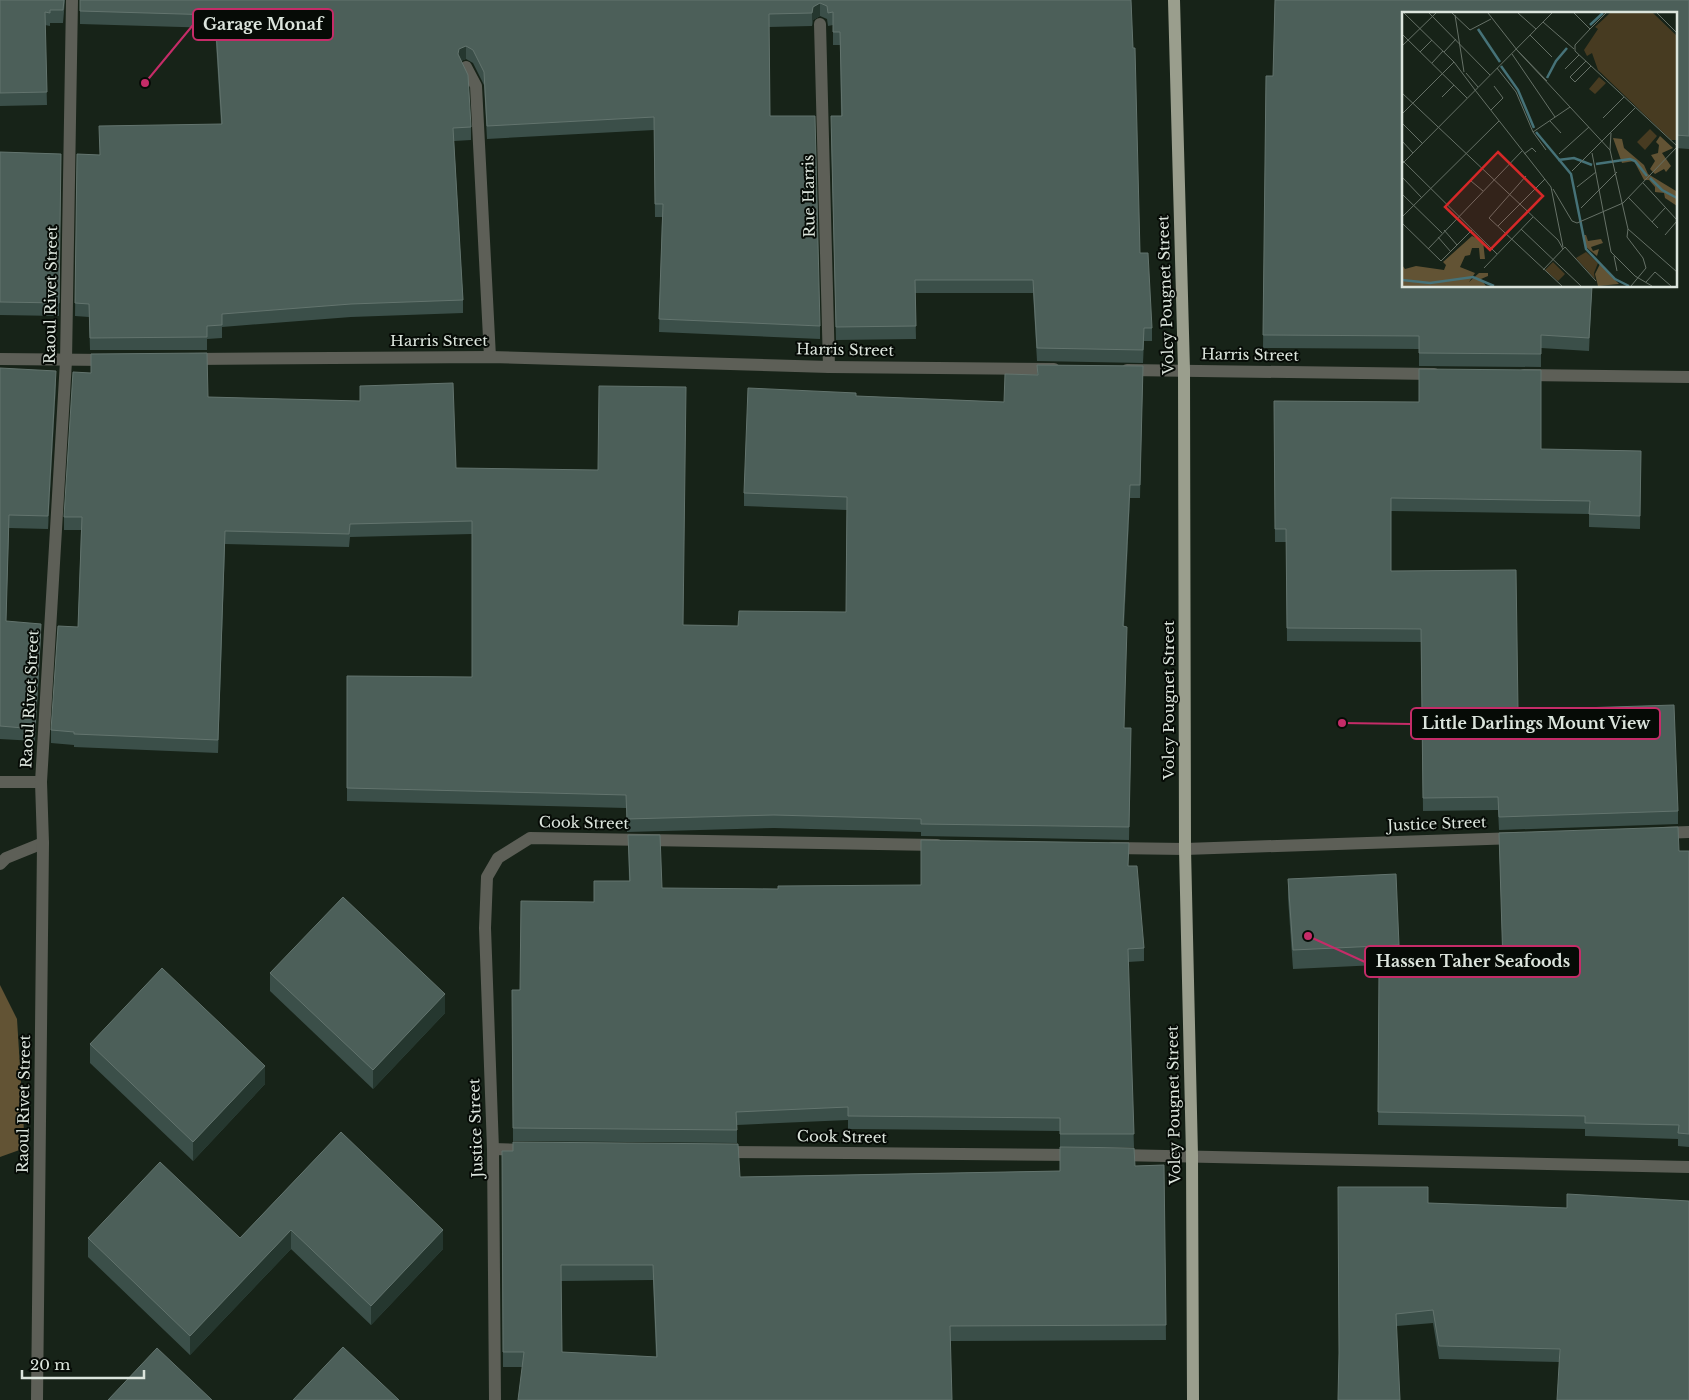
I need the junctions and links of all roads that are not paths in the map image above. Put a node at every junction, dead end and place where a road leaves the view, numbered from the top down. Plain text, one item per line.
1 (72, 0) edge
2 (1174, 0) edge
3 (820, 24) edge
4 (466, 67) edge
5 (490, 357) junction
6 (0, 359) edge
7 (66, 360) junction
8 (115, 360) edge
9 (174, 360) edge
10 (829, 367) junction
11 (1066, 369) edge
12 (1115, 370) edge
13 (1184, 370) junction
14 (1452, 374) edge
15 (1511, 375) edge
16 (1689, 377) edge
17 (0, 782) edge
18 (41, 782) junction
19 (1689, 832) edge
20 (1650, 833) edge
21 (1531, 837) edge
22 (43, 843) junction
23 (947, 845) edge
24 (1096, 848) edge
25 (1185, 849) junction
26 (498, 858) joint
27 (0, 864) edge
28 (493, 1150) junction
29 (543, 1150) edge
30 (713, 1152) edge
31 (1192, 1156) junction
32 (1689, 1167) edge
33 (37, 1400) edge
34 (496, 1400) edge
35 (1193, 1400) edge

1 - 7 street, Raoul Rivet Street
2 - 13 main road, Volcy Pougnet Street
3 - 10 street, Rue Harris
4 - 5 street
5 - 9 street, Harris Street
5 - 10 street, Harris Street
6 - 7 street
7 - 8 street
7 - 18 street, Raoul Rivet Street
10 - 11 street, Harris Street
12 - 13 street, Harris Street
13 - 14 street, Harris Street
13 - 25 main road, Volcy Pougnet Street
15 - 16 street
17 - 18 street
18 - 22 street, Raoul Rivet Street
19 - 20 street
21 - 25 street, Justice Street
22 - 27 street
22 - 33 street, Raoul Rivet Street
23 - 26 street, Cook Street
24 - 25 street
25 - 31 main road, Volcy Pougnet Street
26 - 28 street, Justice Street
28 - 29 street
28 - 34 street, Justice Street
30 - 31 street, Cook Street
31 - 32 street, Cook Street
31 - 35 main road, Volcy Pougnet Street

